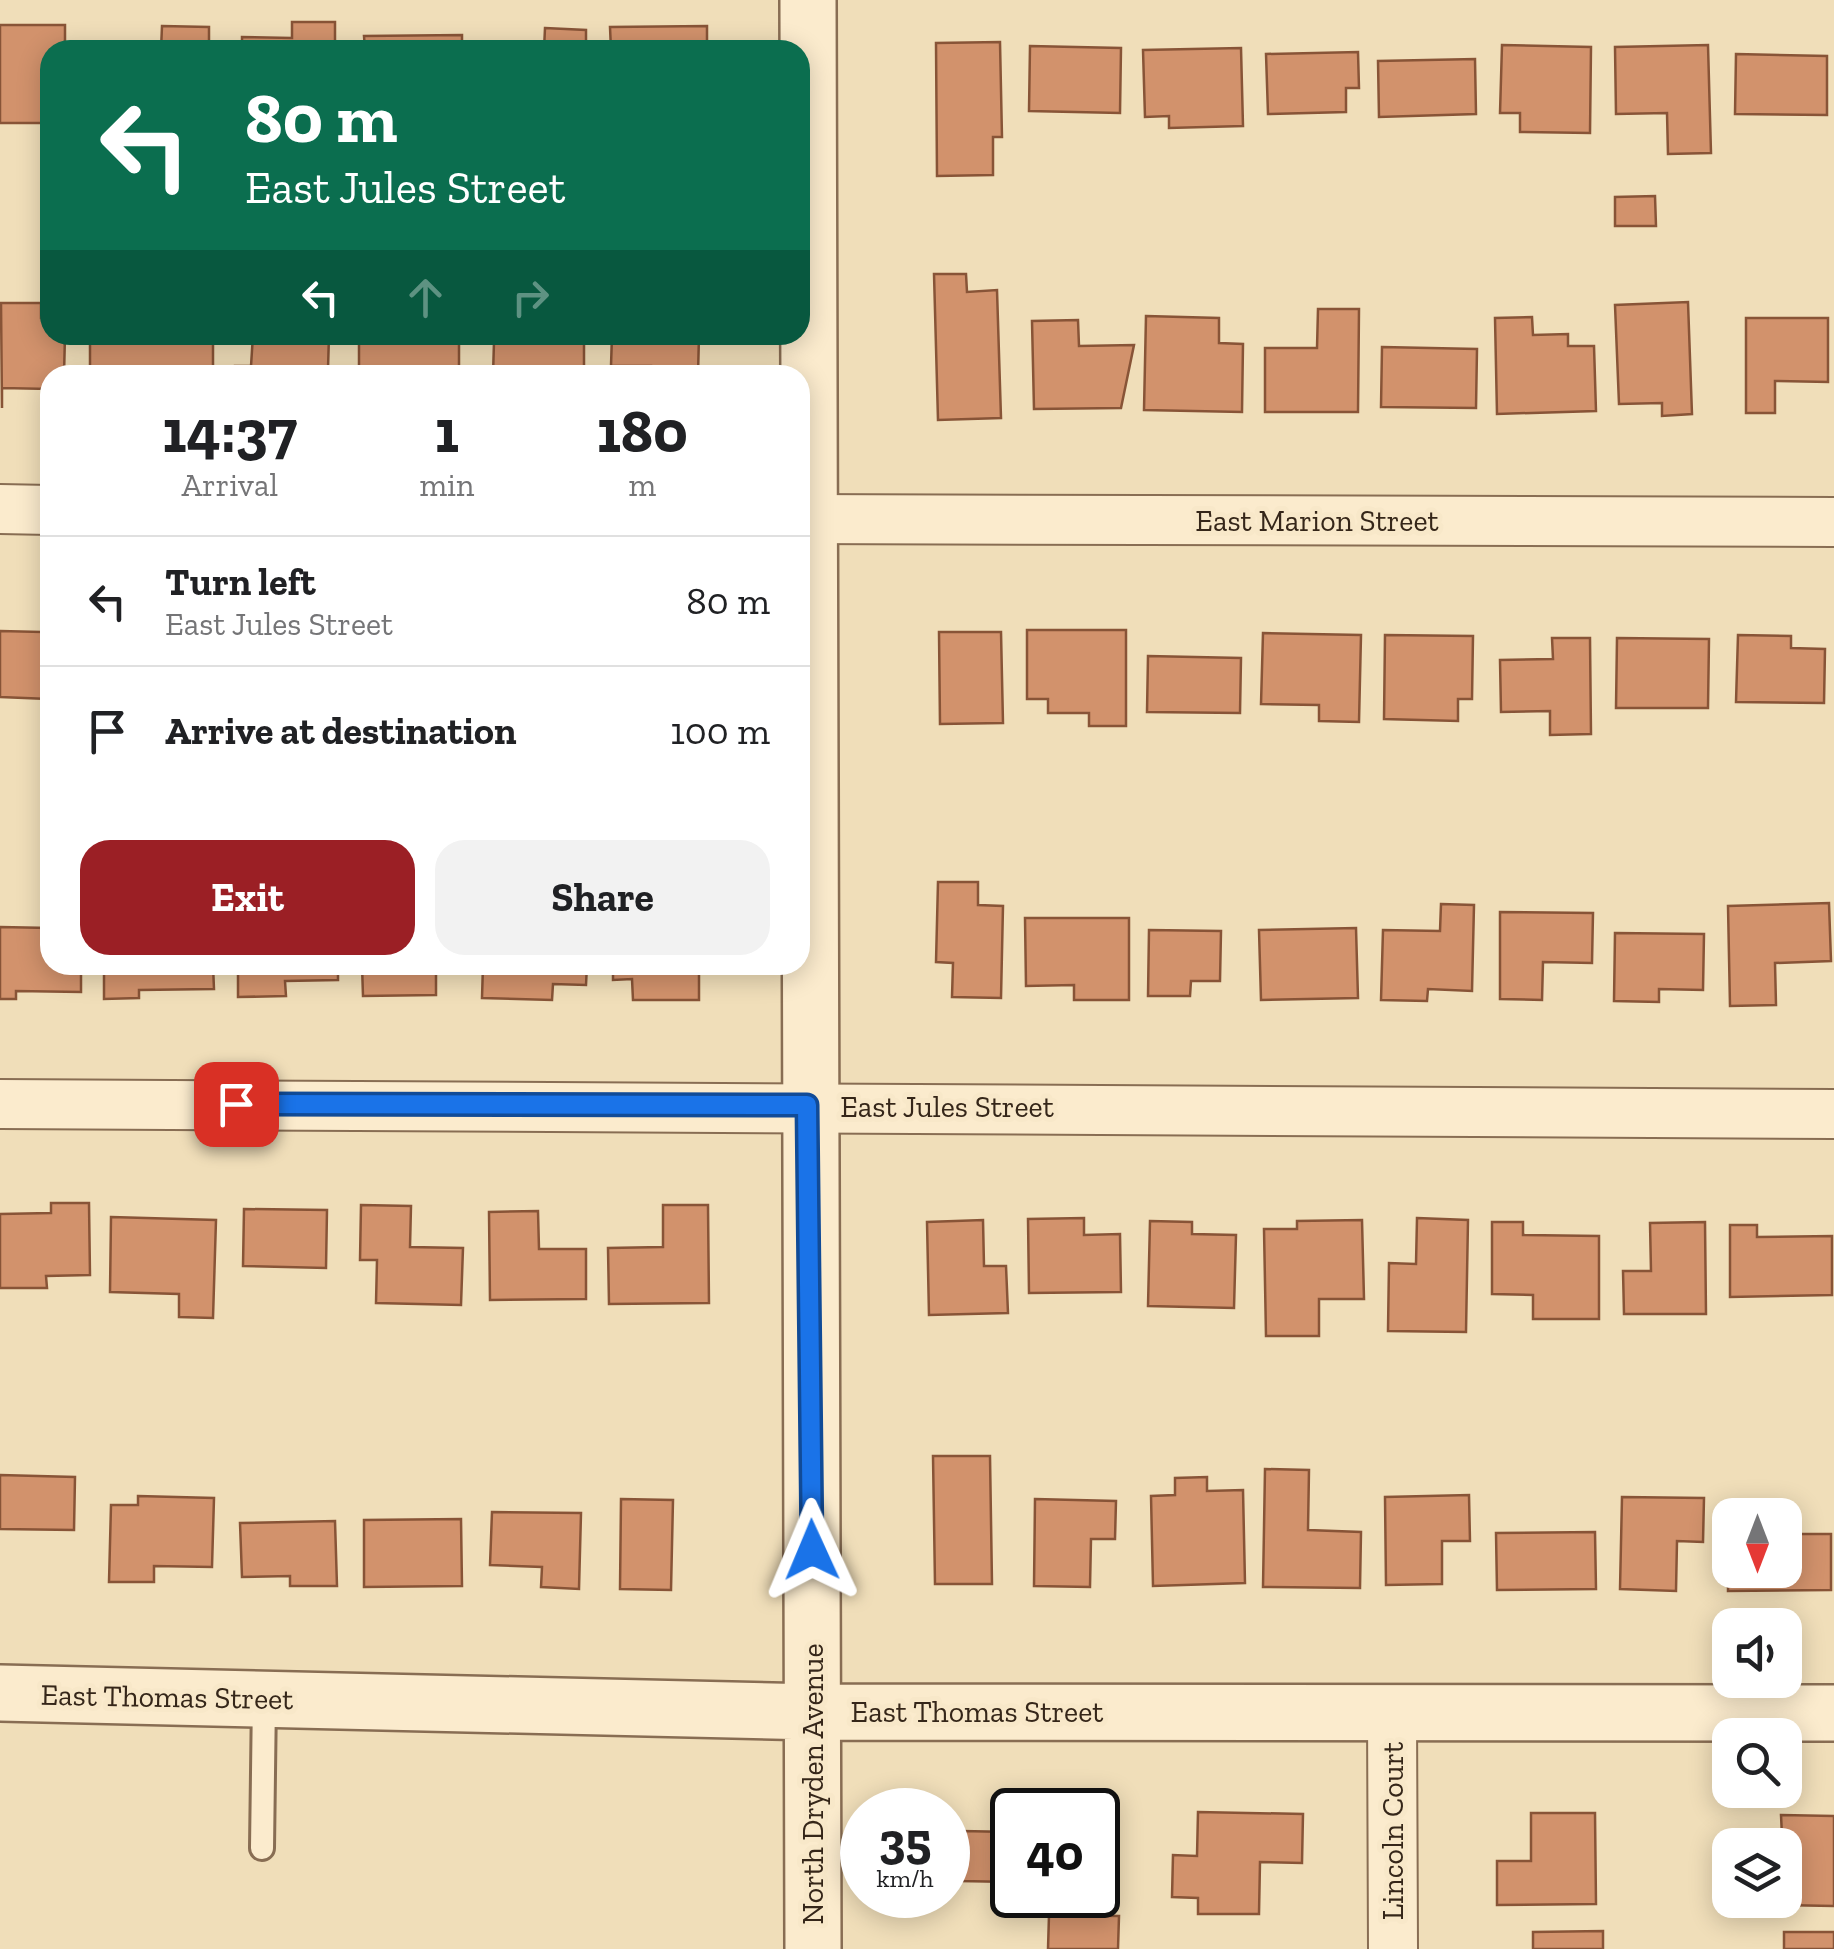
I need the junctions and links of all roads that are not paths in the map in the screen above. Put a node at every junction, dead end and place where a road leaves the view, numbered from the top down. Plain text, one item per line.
1 (808, 0) edge
2 (808, 40) edge
3 (0, 509) edge
4 (40, 510) edge
5 (810, 519) edge
6 (1834, 522) edge
7 (807, 975) edge
8 (0, 1104) edge
9 (807, 1105) junction
10 (1834, 1114) edge
11 (0, 1694) edge
12 (264, 1698) junction
13 (814, 1712) junction
14 (1392, 1712) junction
15 (1834, 1712) edge
16 (262, 1848) dead end
17 (812, 1949) edge
18 (1394, 1949) edge

1 - 2 street, North Dryden Avenue
3 - 4 street
5 - 6 street, East Marion Street
7 - 9 street, North Dryden Avenue
8 - 9 street, East Jules Street
9 - 10 street, East Jules Street
9 - 13 street, North Dryden Avenue
11 - 12 street, East Thomas Street
12 - 13 street, East Thomas Street
12 - 16 lane
13 - 14 street, East Thomas Street
13 - 17 street, North Dryden Avenue
14 - 15 street, East Thomas Street
14 - 18 street, Lincoln Court

